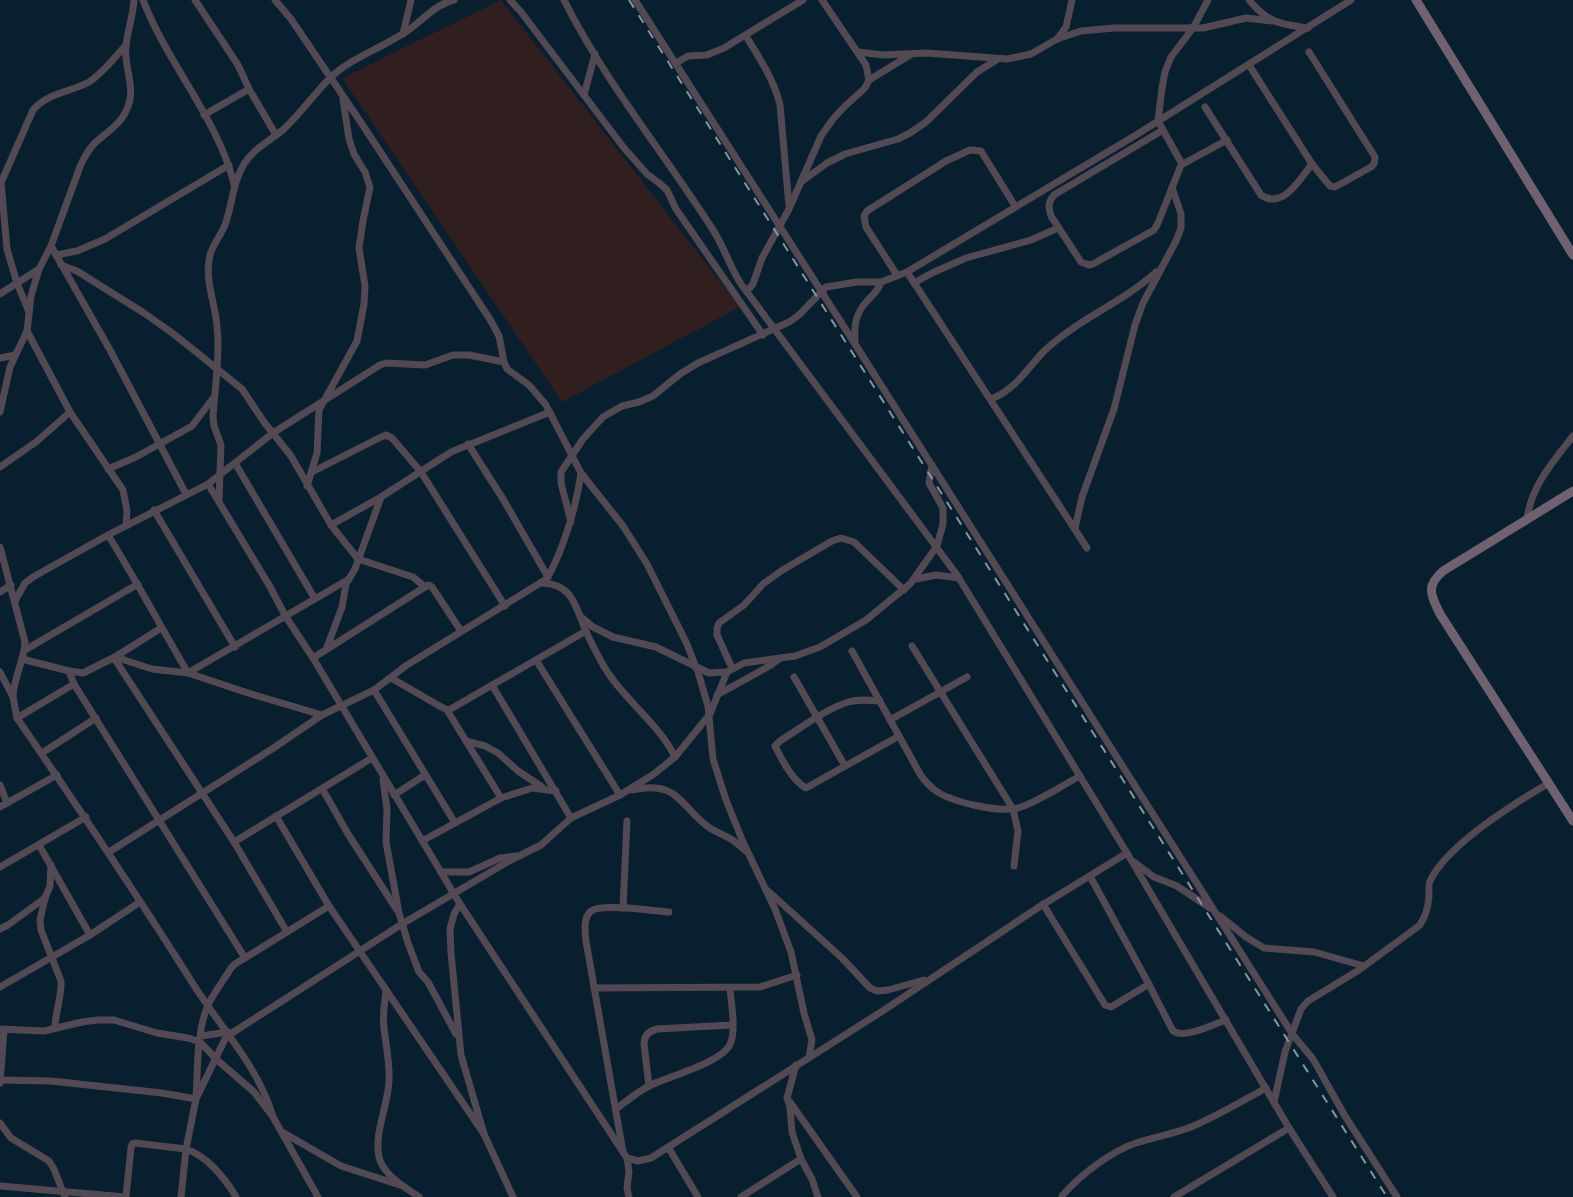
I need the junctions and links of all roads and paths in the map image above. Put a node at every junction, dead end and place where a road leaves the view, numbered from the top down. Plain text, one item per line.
1 (143, 0) edge
2 (195, 0) edge
3 (276, 0) edge
4 (411, 0) edge
5 (453, 0) edge
6 (510, 0) edge
7 (564, 0) edge
8 (635, 0) edge
9 (803, 0) edge
10 (822, 0) edge
11 (1072, 0) edge
12 (1208, 0) edge
13 (1249, 0) edge
14 (1351, 0) edge
15 (1416, 0) edge
16 (134, 1) edge
17 (1272, 20) junction
18 (1193, 28) junction
19 (1308, 28) junction
20 (403, 34) junction
21 (746, 36) junction
22 (1057, 39) junction
23 (126, 45) junction
24 (858, 52) junction
25 (1309, 52) dead end
26 (595, 54) junction
27 (912, 54) junction
28 (998, 59) junction
29 (676, 63) junction
30 (1249, 65) junction
31 (330, 78) junction
32 (869, 80) junction
33 (249, 88) junction
34 (584, 94) junction
35 (343, 96) junction
36 (1205, 107) dead end
37 (204, 115) junction
38 (1158, 121) junction
39 (1163, 130) junction
40 (276, 135) junction
41 (1227, 140) junction
42 (1182, 164) junction
43 (1312, 164) junction
44 (230, 165) junction
45 (0, 182) edge
46 (801, 182) junction
47 (234, 184) junction
48 (1172, 187) junction
49 (1015, 206) junction
50 (789, 209) junction
51 (780, 227) junction
52 (1058, 228) junction
53 (50, 246) junction
54 (56, 255) junction
55 (1573, 255) edge
56 (62, 265) junction
57 (1162, 266) junction
58 (39, 269) junction
59 (907, 272) junction
60 (897, 275) junction
61 (881, 282) junction
62 (17, 283) junction
63 (914, 283) junction
64 (747, 291) junction
65 (821, 291) junction
66 (0, 294) edge
67 (29, 313) junction
68 (774, 330) junction
69 (26, 331) junction
70 (763, 335) junction
71 (855, 344) junction
72 (15, 355) junction
73 (0, 358) edge
74 (504, 362) junction
75 (217, 369) junction
76 (214, 397) junction
77 (991, 400) junction
78 (322, 402) junction
79 (0, 412) edge
80 (70, 412) junction
81 (550, 412) junction
82 (273, 433) junction
83 (1573, 436) edge
84 (160, 444) junction
85 (468, 444) junction
86 (572, 455) junction
87 (236, 463) junction
88 (932, 465) junction
89 (0, 467) edge
90 (108, 469) junction
91 (312, 472) junction
92 (422, 472) junction
93 (582, 473) junction
94 (219, 477) junction
95 (208, 484) junction
96 (308, 486) junction
97 (1573, 491) edge
98 (186, 494) junction
99 (381, 497) junction
100 (219, 501) junction
101 (154, 510) junction
102 (1527, 519) junction
103 (571, 522) junction
104 (331, 525) junction
105 (126, 526) junction
106 (1075, 528) junction
107 (108, 535) junction
108 (937, 546) junction
109 (0, 547) edge
110 (1087, 548) dead end
111 (358, 559) junction
112 (959, 578) junction
113 (348, 579) junction
114 (916, 579) junction
115 (545, 580) junction
116 (138, 584) junction
117 (11, 585) junction
118 (426, 586) junction
119 (904, 590) junction
120 (0, 592) edge
121 (315, 599) junction
122 (15, 601) junction
123 (505, 606) junction
124 (286, 617) junction
125 (581, 617) junction
126 (161, 628) junction
127 (586, 631) junction
128 (461, 632) junction
129 (912, 646) dead end
130 (235, 647) junction
131 (25, 650) junction
132 (326, 650) junction
133 (852, 651) dead end
134 (114, 657) junction
135 (313, 658) junction
136 (22, 659) junction
137 (779, 659) junction
138 (536, 660) junction
139 (697, 668) junction
140 (730, 670) junction
141 (69, 671) junction
142 (0, 672) edge
143 (188, 673) junction
144 (967, 676) dead end
145 (794, 677) dead end
146 (391, 678) junction
147 (74, 684) junction
148 (492, 685) junction
149 (374, 690) junction
150 (940, 692) junction
151 (716, 696) junction
152 (13, 697) junction
153 (880, 701) junction
154 (341, 706) junction
155 (447, 710) junction
156 (710, 714) junction
157 (322, 715) junction
158 (18, 718) junction
159 (96, 718) junction
160 (817, 718) junction
161 (890, 720) junction
162 (899, 736) junction
163 (466, 741) junction
164 (42, 753) junction
165 (675, 757) junction
166 (372, 758) junction
167 (845, 766) junction
168 (56, 775) junction
169 (382, 775) junction
170 (425, 775) junction
171 (1080, 776) junction
172 (1549, 783) junction
173 (0, 785) edge
174 (545, 789) junction
175 (323, 790) junction
176 (556, 791) junction
177 (628, 791) junction
178 (202, 792) junction
179 (394, 795) junction
180 (620, 796) junction
181 (501, 798) junction
182 (3, 805) edge
183 (1013, 809) junction
184 (276, 816) junction
185 (86, 817) junction
186 (572, 818) junction
187 (158, 820) junction
188 (1573, 821) edge
189 (628, 822) dead end
190 (454, 823) junction
191 (422, 841) junction
192 (234, 842) junction
193 (39, 845) junction
194 (109, 852) junction
195 (750, 855) junction
196 (1128, 855) junction
197 (519, 856) junction
198 (51, 865) junction
199 (1014, 866) dead end
200 (0, 867) edge
201 (441, 872) junction
202 (1090, 876) junction
203 (766, 889) junction
204 (455, 894) junction
205 (45, 898) junction
206 (140, 902) junction
207 (460, 904) junction
208 (1043, 904) junction
209 (329, 906) junction
210 (623, 908) junction
211 (1214, 911) junction
212 (669, 912) dead end
213 (399, 913) junction
214 (402, 924) junction
215 (0, 929) edge
216 (287, 932) junction
217 (90, 935) junction
218 (360, 951) junction
219 (52, 958) junction
220 (245, 958) junction
221 (1364, 966) junction
222 (797, 975) junction
223 (932, 978) junction
224 (1149, 984) junction
225 (0, 987) edge
226 (594, 988) junction
227 (730, 988) junction
228 (386, 990) junction
229 (208, 1005) junction
230 (1226, 1020) junction
231 (732, 1025) junction
232 (55, 1028) junction
233 (2, 1029) edge
234 (229, 1033) junction
235 (1293, 1035) junction
236 (458, 1038) junction
237 (200, 1039) junction
238 (809, 1057) junction
239 (216, 1059) junction
240 (796, 1065) junction
241 (0, 1081) edge
242 (649, 1086) junction
243 (1266, 1088) junction
244 (787, 1098) junction
245 (196, 1099) junction
246 (1274, 1102) junction
247 (616, 1109) junction
248 (273, 1117) junction
249 (0, 1123) edge
250 (1290, 1128) junction
251 (282, 1132) junction
252 (484, 1134) junction
253 (668, 1147) junction
254 (186, 1149) junction
255 (625, 1157) junction
256 (801, 1159) junction
257 (0, 1186) edge
258 (403, 1186) junction
259 (64, 1194) edge
260 (626, 1196) edge
261 (1062, 1196) edge
262 (126, 1197) edge
263 (181, 1197) edge
264 (236, 1197) edge
265 (318, 1197) edge
266 (419, 1197) edge
267 (513, 1197) edge
268 (698, 1197) edge
269 (741, 1197) edge
270 (818, 1197) edge
271 (857, 1197) edge
272 (1174, 1197) edge
273 (1333, 1197) edge
274 (1397, 1197) edge

1 - 37 street
2 - 33 street
3 - 31 street
4 - 20 street
5 - 20 street
6 - 34 street
7 - 26 street
8 - 29 street
9 - 21 street
10 - 24 street
11 - 22 street
12 - 18 street
13 - 17 street
14 - 19 street
15 - 55 main road
16 - 23 street
17 - 18 street
17 - 19 street
18 - 22 street
18 - 38 street
19 - 30 street
20 - 31 street
21 - 29 street
21 - 50 street
22 - 28 street
23 - 45 street
23 - 53 street
24 - 27 street
24 - 32 street
25 - 43 street
26 - 34 street
26 - 64 street
27 - 28 street
27 - 32 street
28 - 46 street
29 - 51 street
30 - 38 street
30 - 43 street
31 - 35 street
31 - 40 street
32 - 46 street
33 - 37 street
33 - 40 street
34 - 70 street
35 - 74 street
35 - 78 street
36 - 41 street
37 - 44 street
38 - 39 street
38 - 49 street
39 - 42 street
39 - 52 street
40 - 47 street
41 - 42 street
41 - 43 street
42 - 48 street
44 - 47 street
44 - 54 street
45 - 62 street
46 - 50 street
47 - 75 street
48 - 52 street
48 - 57 street
49 - 59 street
49 - 60 street
50 - 51 street
51 - 64 street
51 - 65 street
52 - 63 street
53 - 54 street
53 - 58 street
54 - 56 street
56 - 75 street
56 - 84 street
57 - 77 street
57 - 106 street
58 - 62 street
58 - 67 street
59 - 60 street
59 - 63 street
60 - 61 street
61 - 65 street
61 - 71 street
62 - 66 street
62 - 67 street
63 - 77 street
64 - 68 street
65 - 68 street
65 - 71 street
67 - 69 street
68 - 70 street
68 - 108 street
69 - 72 street
69 - 80 street
70 - 86 street
71 - 88 street
72 - 73 street
72 - 79 street
74 - 78 street
74 - 81 street
75 - 76 street
75 - 82 street
76 - 84 street
76 - 94 street
77 - 106 street
78 - 82 street
78 - 91 street
80 - 89 street
80 - 90 street
81 - 85 street
81 - 86 street
82 - 87 street
82 - 96 street
83 - 102 street
84 - 90 street
84 - 98 street
85 - 92 street
85 - 115 street
86 - 93 street
86 - 103 street
87 - 94 street
87 - 121 street
88 - 108 street
88 - 211 street
90 - 105 street
91 - 92 street
91 - 96 street
92 - 99 street
92 - 123 street
93 - 103 street
93 - 139 street
94 - 95 street
94 - 100 street
95 - 98 street
95 - 100 street
96 - 104 street
97 - 102 main road
98 - 101 street
99 - 104 street
99 - 111 street
100 - 124 street
101 - 105 street
101 - 130 street
102 - 172 main road
103 - 115 street
104 - 111 street
105 - 107 street
106 - 110 street
107 - 116 street
107 - 122 street
108 - 112 street
108 - 114 street
109 - 117 street
111 - 113 street
111 - 118 street
112 - 114 street
112 - 171 street
113 - 121 street
113 - 132 street
114 - 119 street
115 - 123 street
115 - 125 street
116 - 126 street
116 - 131 street
117 - 120 street
117 - 122 street
118 - 128 street
118 - 132 street
119 - 137 street
119 - 140 street
121 - 124 street
122 - 131 street
123 - 128 street
124 - 130 street
124 - 135 street
125 - 127 street
125 - 139 street
126 - 134 street
126 - 143 street
127 - 138 street
127 - 165 street
128 - 146 street
129 - 150 street
130 - 143 street
131 - 136 street
132 - 135 street
133 - 153 street
134 - 141 street
134 - 143 street
134 - 178 street
135 - 154 street
136 - 141 street
136 - 152 street
137 - 140 street
137 - 151 street
138 - 148 street
138 - 180 street
139 - 140 street
139 - 156 street
140 - 151 street
141 - 147 street
142 - 152 street
143 - 157 street
144 - 150 street
145 - 160 street
146 - 149 street
146 - 155 street
147 - 158 street
147 - 159 street
148 - 155 street
148 - 176 street
149 - 154 street
149 - 170 street
150 - 161 street
150 - 183 street
151 - 156 street
152 - 158 street
153 - 160 street
153 - 161 street
154 - 157 street
154 - 166 street
155 - 163 street
156 - 165 street
156 - 195 street
157 - 178 street
158 - 164 street
159 - 164 street
159 - 187 street
160 - 167 street
160 - 167 street
161 - 162 street
162 - 167 street
162 - 183 street
163 - 174 street
163 - 181 street
164 - 168 street
165 - 177 street
166 - 169 street
166 - 175 street
168 - 182 street
168 - 185 street
169 - 179 street
169 - 213 street
170 - 179 street
170 - 190 street
171 - 183 street
171 - 196 street
172 - 188 main road
172 - 221 street
173 - 182 street
174 - 176 street
174 - 181 street
175 - 184 street
175 - 213 street
176 - 186 street
177 - 180 street
177 - 195 street
178 - 187 street
178 - 192 street
179 - 191 street
180 - 186 street
181 - 190 street
183 - 199 street
184 - 192 street
184 - 209 street
185 - 193 street
185 - 194 street
186 - 197 street
187 - 194 street
187 - 220 street
189 - 210 street
190 - 191 street
191 - 201 street
192 - 216 street
193 - 198 street
193 - 200 street
194 - 206 street
195 - 203 street
196 - 202 street
196 - 211 street
196 - 230 street
197 - 201 street
197 - 204 street
198 - 205 street
198 - 217 street
201 - 204 street
202 - 208 street
202 - 224 street
203 - 222 street
203 - 223 street
204 - 207 street
204 - 214 street
205 - 215 street
205 - 219 street
206 - 217 street
206 - 229 street
207 - 236 street
207 - 255 street
208 - 223 street
208 - 224 street
209 - 216 street
209 - 218 street
210 - 212 street
210 - 226 street
211 - 221 street
211 - 235 street
213 - 214 street
214 - 218 street
214 - 236 street
216 - 220 street
217 - 219 street
218 - 228 street
218 - 234 street
219 - 225 street
219 - 232 street
220 - 229 street
221 - 235 street
222 - 227 street
222 - 238 street
223 - 238 street
224 - 230 street
226 - 227 street
226 - 247 street
227 - 231 street
228 - 252 street
228 - 258 street
229 - 234 street
229 - 237 street
230 - 243 street
231 - 242 street
231 - 242 street
232 - 233 street
232 - 237 street
233 - 241 street
234 - 237 street
234 - 239 street
234 - 248 street
235 - 246 street
235 - 274 street
236 - 252 street
237 - 239 street
237 - 245 street
238 - 240 street
239 - 245 street
239 - 248 street
240 - 244 street
240 - 253 street
241 - 245 street
242 - 247 street
243 - 246 street
243 - 261 street
244 - 256 street
244 - 271 street
245 - 254 street
246 - 250 street
247 - 255 street
248 - 251 street
249 - 259 street
250 - 272 street
250 - 273 street
251 - 258 street
251 - 265 street
252 - 267 street
253 - 255 street
253 - 268 street
254 - 262 street
254 - 263 street
254 - 264 street
255 - 260 street
256 - 269 street
256 - 270 street
257 - 259 street
258 - 266 street
259 - 262 street

